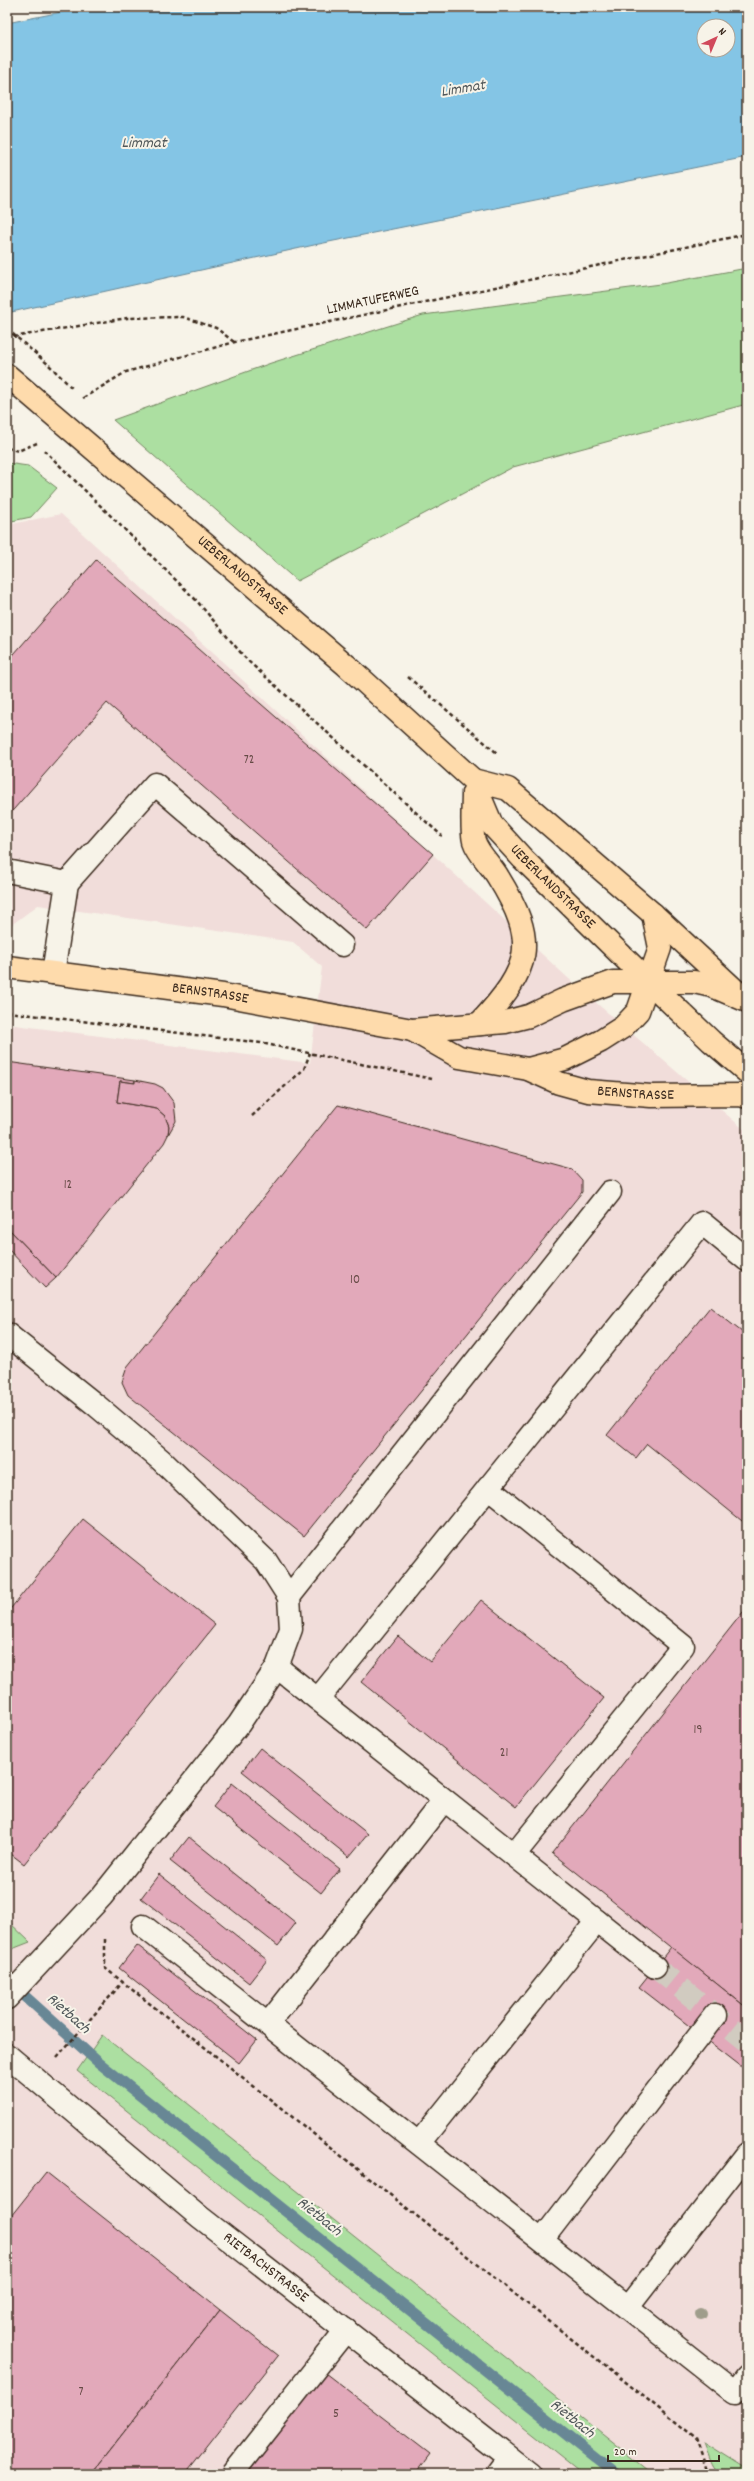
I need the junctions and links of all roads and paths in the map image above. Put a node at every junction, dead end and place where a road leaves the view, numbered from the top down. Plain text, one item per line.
1 (747, 234) edge
2 (7, 329) edge
3 (7, 338) edge
4 (235, 342) junction
5 (49, 365) dead end
6 (12, 379) edge
7 (83, 398) dead end
8 (31, 438) dead end
9 (36, 443) junction
10 (7, 448) edge
11 (473, 780) junction
12 (444, 838) dead end
13 (7, 872) edge
14 (67, 883) junction
15 (653, 914) junction
16 (342, 945) dead end
17 (7, 967) edge
18 (53, 972) junction
19 (649, 982) junction
20 (747, 1001) edge
21 (7, 1012) edge
22 (479, 1024) junction
23 (412, 1030) junction
24 (310, 1053) junction
25 (528, 1069) junction
26 (747, 1072) edge
27 (437, 1080) dead end
28 (747, 1097) edge
29 (252, 1116) dead end
30 (610, 1192) dead end
31 (747, 1260) edge
32 (7, 1334) edge
33 (488, 1488) junction
34 (289, 1597) junction
35 (277, 1667) junction
36 (318, 1700) junction
37 (444, 1800) junction
38 (514, 1856) junction
39 (86, 1914) junction
40 (597, 1921) junction
41 (144, 1926) dead end
42 (655, 1967) tunnel mouth
43 (122, 1982) junction
44 (7, 1998) edge
45 (715, 2015) dead end
46 (268, 2024) junction
47 (7, 2055) edge
48 (54, 2060) dead end
49 (419, 2142) junction
50 (747, 2154) edge
51 (542, 2240) junction
52 (628, 2307) junction
53 (346, 2330) junction
54 (747, 2377) edge
55 (503, 2466) edge
56 (232, 2474) edge
57 (530, 2474) edge
58 (711, 2474) edge

1 - 4 path, LIMMATUFERWEG
2 - 5 path, bridge
3 - 4 path
4 - 7 path, LIMMATUFERWEG
6 - 11 main road, UEBERLANDSTRASSE
8 - 9 path
9 - 10 path
9 - 12 path
11 - 15 main road, UEBERLANDSTRASSE
11 - 19 main road, UEBERLANDSTRASSE
11 - 22 main road
13 - 14 street
14 - 16 street
14 - 18 street
15 - 19 main road, BERNSTRASSE
15 - 20 main road, BERNSTRASSE
17 - 18 main road, BERNSTRASSE
18 - 23 main road, BERNSTRASSE
19 - 20 main road, BERNSTRASSE
19 - 22 main road, BERNSTRASSE
19 - 25 main road, BERNSTRASSE
19 - 26 main road
21 - 24 path
22 - 23 main road, BERNSTRASSE
23 - 25 main road, BERNSTRASSE
24 - 27 path
24 - 29 path
25 - 28 main road, BERNSTRASSE
30 - 34 street
31 - 33 street
32 - 34 street
33 - 36 street
33 - 38 street
34 - 35 street
35 - 36 street
35 - 39 street
36 - 37 street
37 - 38 street
37 - 46 street
38 - 40 street
39 - 43 path
39 - 44 street
40 - 42 street
40 - 49 street
41 - 46 street
43 - 48 path
43 - 58 path
45 - 51 street
46 - 49 street
47 - 53 street, RIETBACHSTRASSE
49 - 51 street
50 - 52 street
51 - 52 street
52 - 54 street
53 - 55 street, RIETBACHSTRASSE
53 - 56 street
55 - 57 street, RIETBACHSTRASSE

